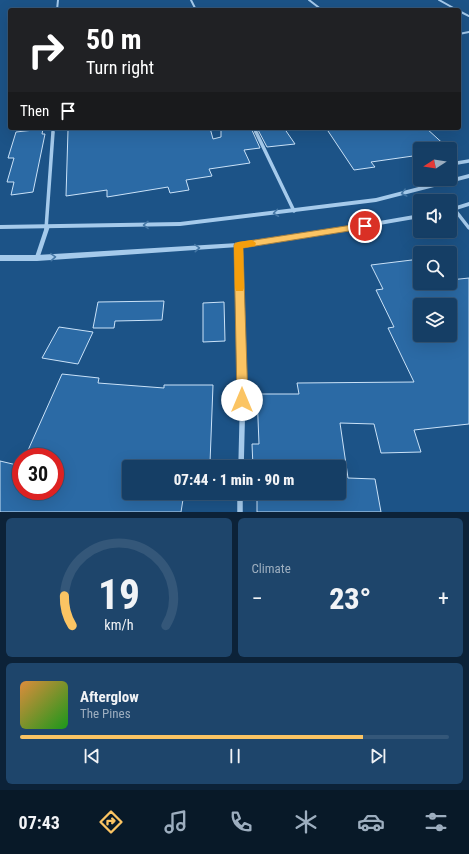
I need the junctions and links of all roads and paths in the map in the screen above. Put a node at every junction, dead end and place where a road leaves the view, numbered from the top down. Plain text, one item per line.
1 (309, 0) edge
2 (439, 0) edge
3 (319, 8) edge
4 (453, 8) edge
5 (53, 130) edge
6 (255, 130) edge
7 (469, 161) edge
8 (457, 164) dead end
9 (469, 176) edge
10 (469, 204) edge
11 (457, 208) edge
12 (294, 211) junction
13 (457, 215) edge
14 (413, 217) edge
15 (0, 227) edge
16 (47, 227) junction
17 (469, 228) edge
18 (238, 245) junction
19 (0, 258) edge
20 (37, 258) junction
21 (241, 460) edge
22 (240, 500) edge
23 (240, 512) edge

1 - 3 street
2 - 4 street
5 - 16 street
6 - 12 street
7 - 8 street
9 -> 12 street
10 - 11 street
12 -> 16 street
13 - 17 street
14 - 18 street
15 - 16 street
16 - 20 street
20 -> 18 street
18 - 21 street
19 - 20 street
22 - 23 street

